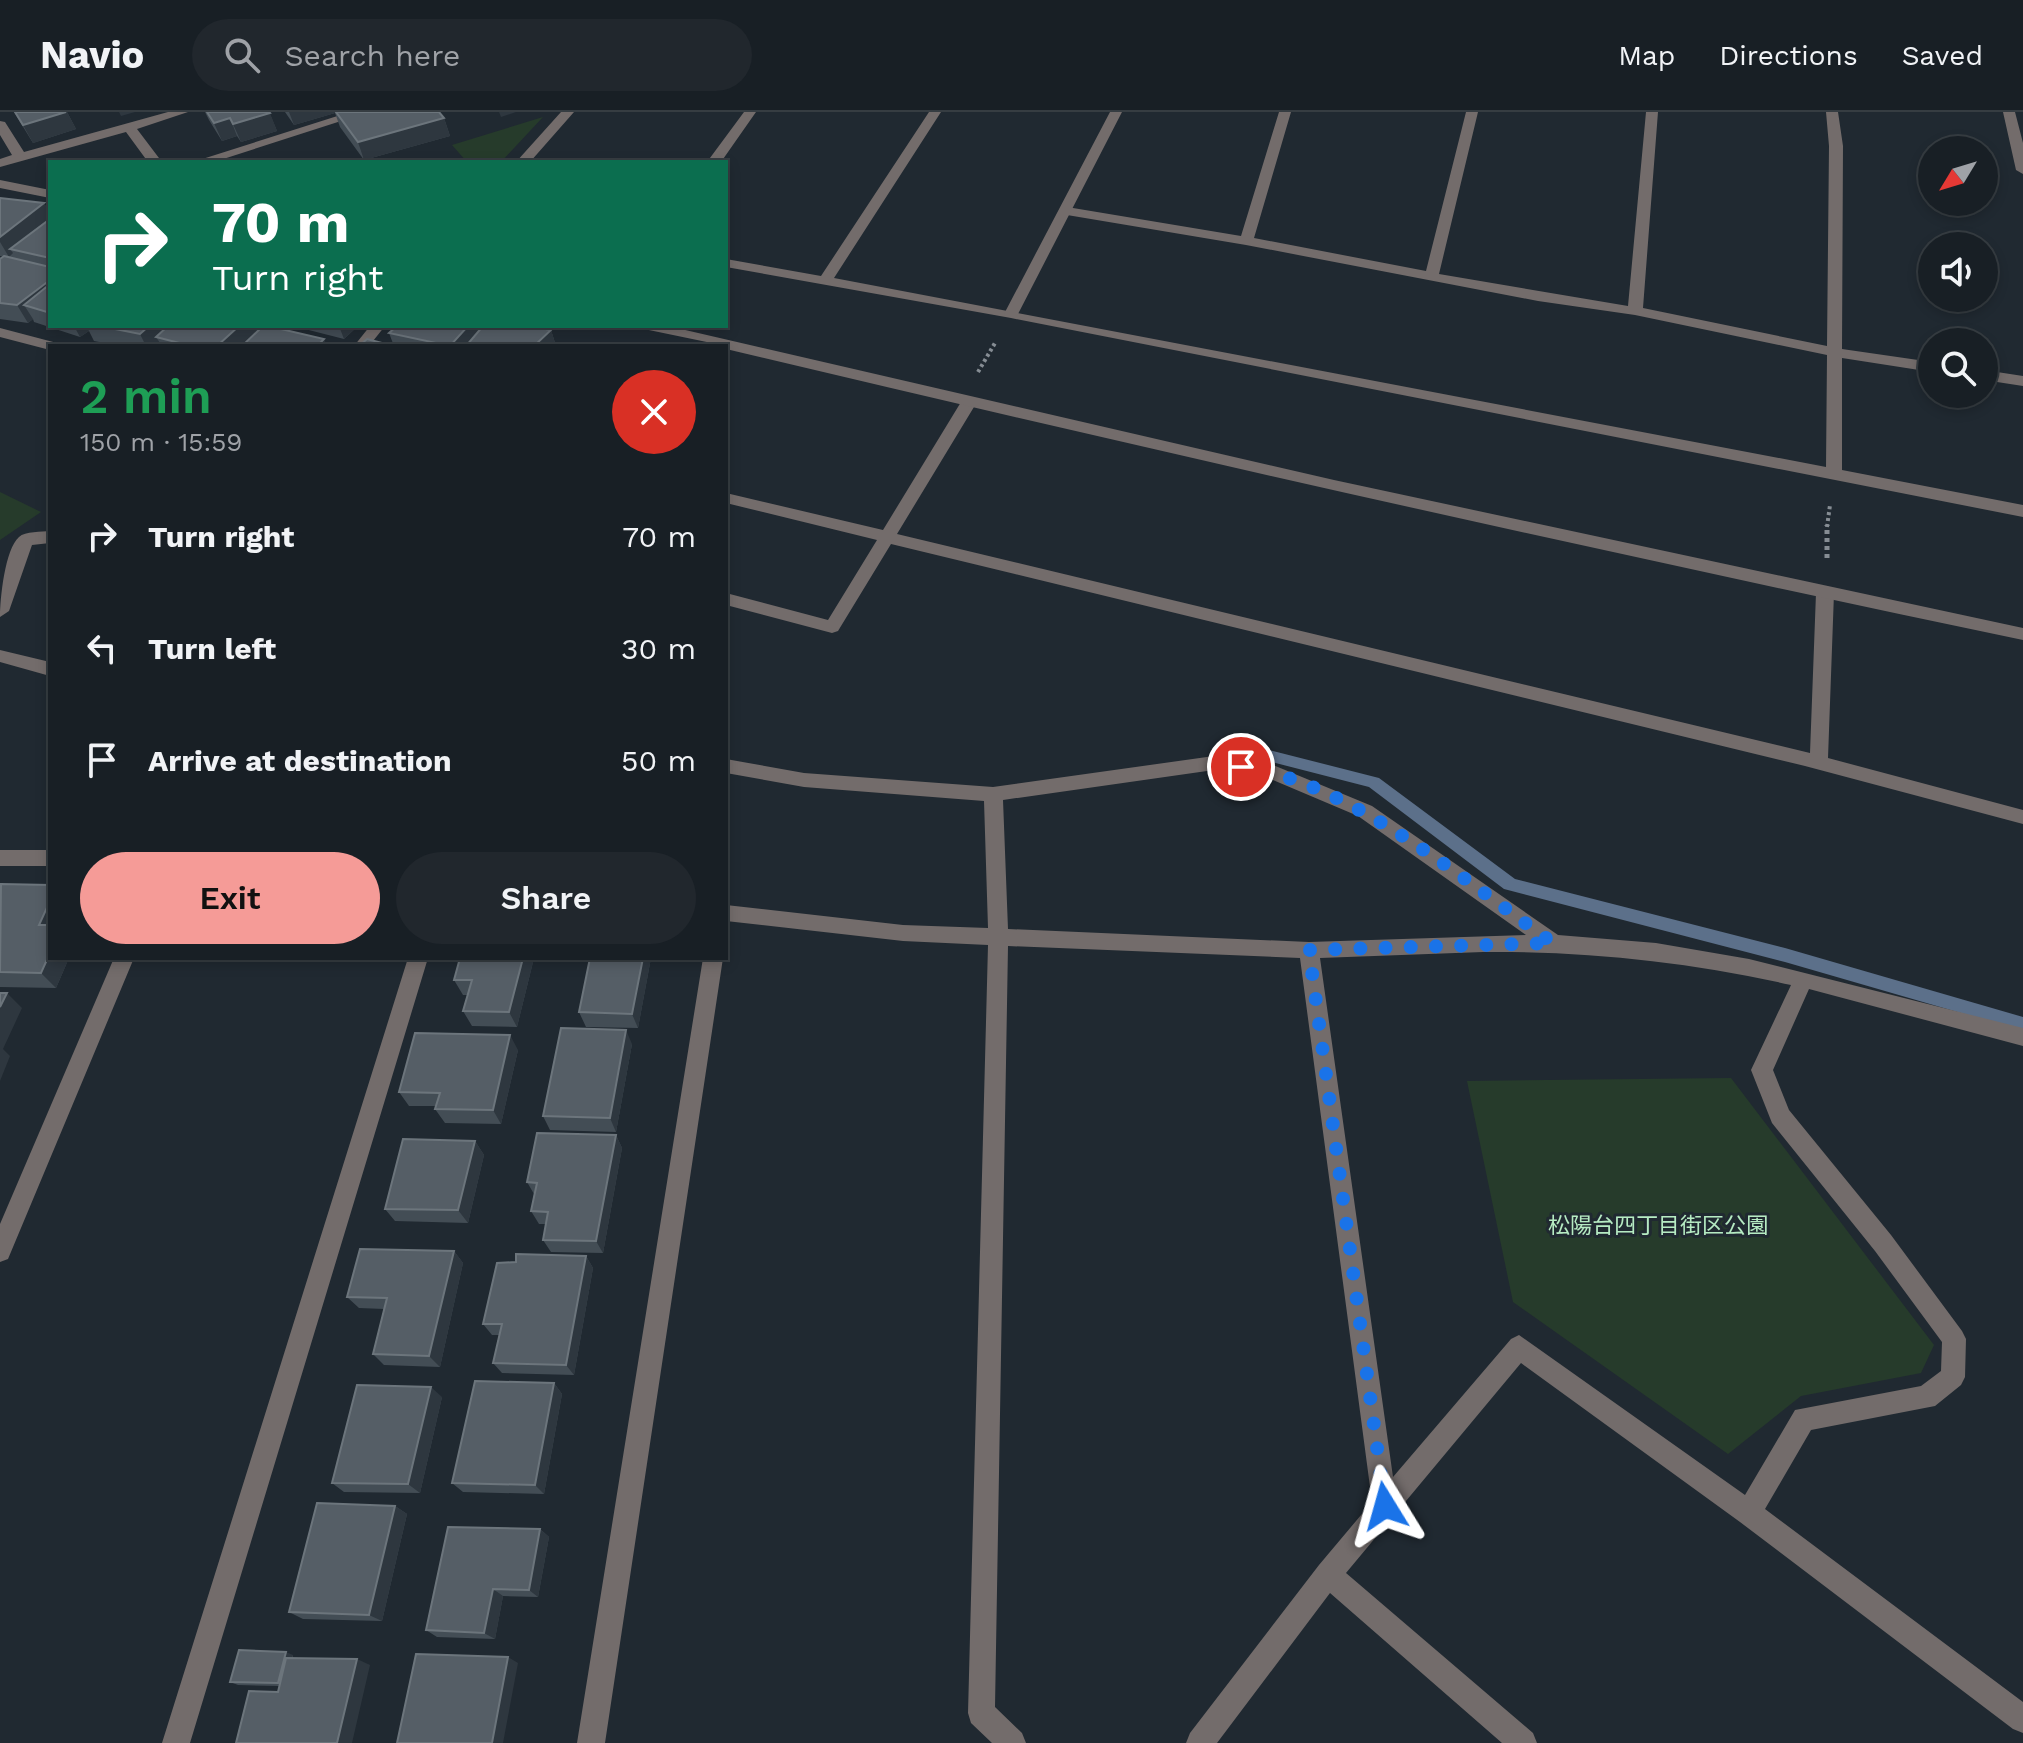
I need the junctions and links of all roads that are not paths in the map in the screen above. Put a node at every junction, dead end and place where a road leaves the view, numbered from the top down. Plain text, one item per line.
1 (182, 112) edge
2 (363, 112) edge
3 (568, 112) edge
4 (750, 112) edge
5 (935, 112) edge
6 (1116, 112) edge
7 (1285, 112) edge
8 (1472, 112) edge
9 (1652, 112) edge
10 (1832, 112) edge
11 (2009, 112) edge
12 (0, 125) edge
13 (130, 128) junction
14 (20, 157) junction
15 (154, 160) edge
16 (207, 160) edge
17 (525, 160) edge
18 (715, 160) edge
19 (0, 163) edge
20 (2023, 170) edge
21 (0, 184) edge
22 (48, 194) edge
23 (1067, 211) junction
24 (1246, 241) junction
25 (728, 263) edge
26 (1432, 275) junction
27 (824, 282) junction
28 (1635, 311) junction
29 (1011, 314) junction
30 (376, 328) edge
31 (657, 328) edge
32 (0, 332) edge
33 (363, 344) edge
34 (725, 344) edge
35 (48, 345) edge
36 (728, 345) edge
37 (1833, 352) junction
38 (1918, 365) edge
39 (1998, 377) edge
40 (2023, 381) edge
41 (969, 402) junction
42 (1834, 472) junction
43 (728, 498) edge
44 (2023, 511) edge
45 (48, 537) edge
46 (887, 537) junction
47 (1825, 593) junction
48 (728, 600) edge
49 (0, 611) edge
50 (2023, 634) edge
51 (0, 656) edge
52 (48, 668) edge
53 (1819, 763) junction
54 (728, 766) edge
55 (993, 794) junction
56 (2023, 817) edge
57 (0, 858) edge
58 (48, 858) edge
59 (728, 913) edge
60 (998, 937) junction
61 (1553, 943) junction
62 (1309, 950) junction
63 (123, 960) edge
64 (417, 960) edge
65 (713, 960) edge
66 (1804, 979) junction
67 (2023, 1037) edge
68 (0, 1251) edge
69 (1385, 1506) junction
70 (1749, 1513) junction
71 (1328, 1574) junction
72 (2023, 1719) edge
73 (176, 1743) edge
74 (591, 1743) edge
75 (1012, 1743) edge
76 (1200, 1743) edge
77 (1523, 1743) edge

1 - 13 street
2 - 16 street
3 - 17 street
4 - 18 street
5 - 27 street
6 - 23 street
7 - 24 street
8 - 26 street
9 - 28 street
10 - 37 street
11 - 20 street
12 - 14 street
13 - 14 street
13 - 15 street
14 - 19 street
21 - 22 street
23 - 24 street
23 - 29 street
24 - 26 street
25 - 27 street
26 - 28 street
27 - 29 street
28 - 37 street
29 - 42 street
30 - 33 street
31 - 34 street
32 - 35 street
36 - 41 street
37 - 38 street
37 - 42 street
39 - 40 street
41 - 46 street
41 - 47 street
42 - 44 street
43 - 46 street
45 - 49 street
46 - 48 street
46 - 53 street
47 - 50 street
47 - 53 street
51 - 52 street
53 - 56 street
54 - 55 street
55 - 60 street
55 - 61 street
57 - 58 street
59 - 60 street
60 - 62 street
60 - 75 street
61 - 62 street
61 - 66 street
62 - 69 street
63 - 68 street
64 - 73 street
65 - 74 street
66 - 67 street
66 - 70 street
69 - 70 street
69 - 71 street
70 - 72 street
71 - 76 street
71 - 77 street

